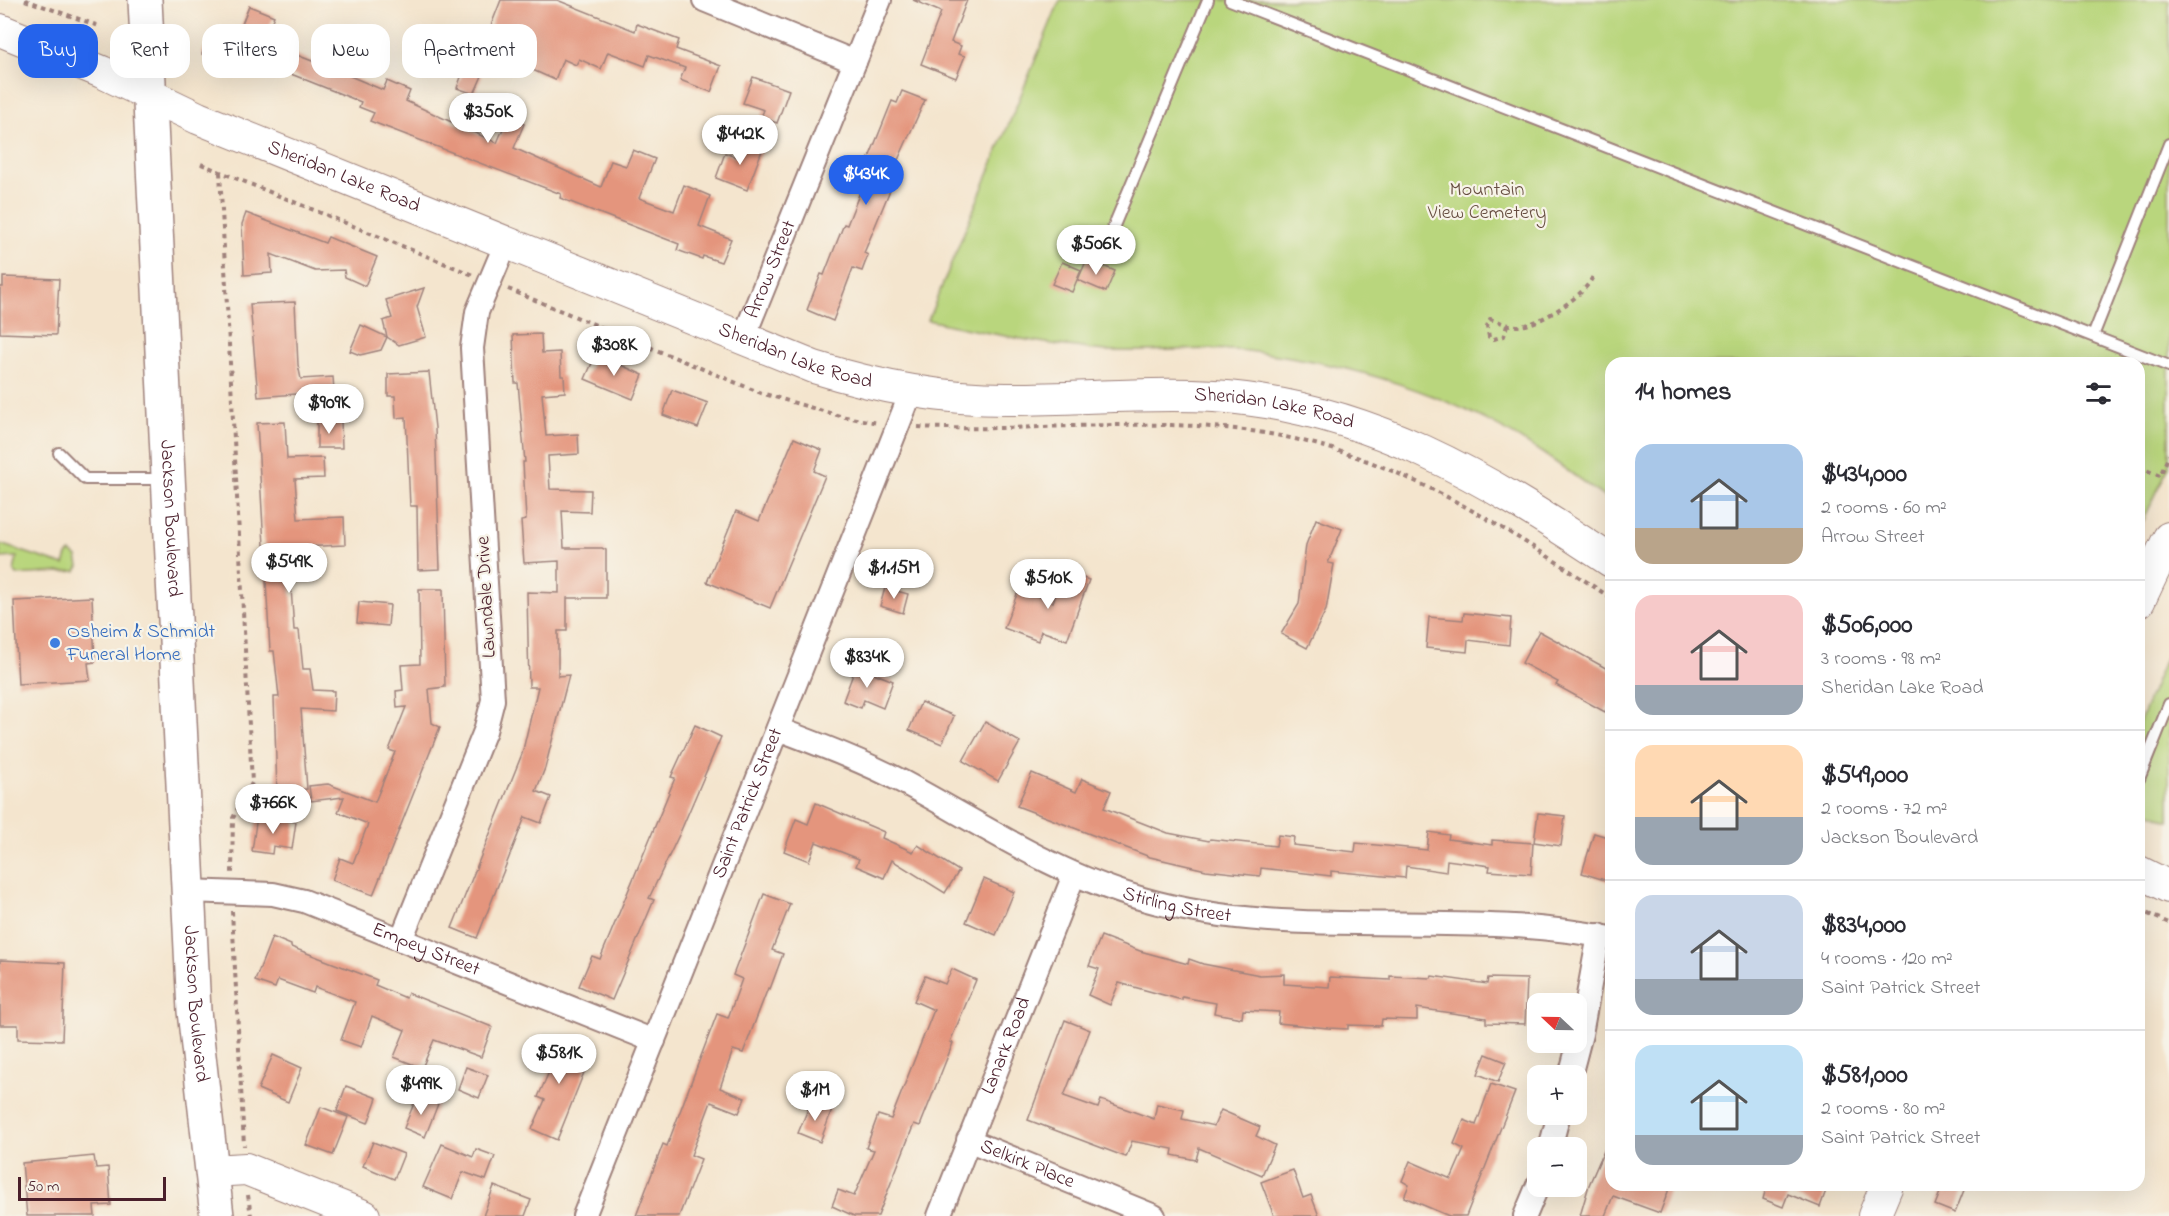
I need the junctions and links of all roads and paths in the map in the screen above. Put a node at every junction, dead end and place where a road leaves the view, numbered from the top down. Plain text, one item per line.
1 (25, 0) edge
2 (145, 0) edge
3 (704, 0) edge
4 (880, 0) edge
5 (1208, 0) edge
6 (1230, 0) edge
7 (99, 26) dead end
8 (0, 30) edge
9 (855, 62) junction
10 (149, 94) junction
11 (2169, 144) edge
12 (201, 165) dead end
13 (506, 243) junction
14 (1104, 252) dead end
15 (1593, 276) dead end
16 (1507, 325) junction
17 (2093, 336) junction
18 (742, 339) junction
19 (2169, 366) edge
20 (912, 390) junction
21 (59, 453) dead end
22 (2169, 455) edge
23 (2145, 470) edge
24 (166, 479) junction
25 (2169, 538) edge
26 (1605, 557) edge
27 (2145, 588) edge
28 (2169, 704) edge
29 (778, 729) junction
30 (2145, 764) edge
31 (1074, 875) junction
32 (2145, 875) edge
33 (2169, 887) edge
34 (188, 891) junction
35 (231, 892) junction
36 (2145, 913) edge
37 (2169, 923) edge
38 (1605, 937) edge
39 (401, 940) junction
40 (654, 1041) junction
41 (1573, 1065) edge
42 (968, 1140) junction
43 (246, 1169) junction
44 (212, 1171) junction
45 (1884, 1191) edge
46 (1533, 1197) edge
47 (217, 1216) edge
48 (251, 1216) edge
49 (364, 1216) edge
50 (584, 1216) edge
51 (939, 1216) edge
52 (1154, 1216) edge
53 (1525, 1216) edge
54 (1874, 1216) edge

1 - 7 path
2 - 10 main road, Jackson Boulevard
3 - 9 street
4 - 9 street, Arrow Street
5 - 14 lane
6 - 17 lane
8 - 10 main road, Sheridan Lake Road
9 - 18 street, Arrow Street
10 - 13 main road, Sheridan Lake Road
10 - 24 main road, Jackson Boulevard
11 - 17 lane
12 - 35 path
13 - 18 main road, Sheridan Lake Road
13 - 39 street, Lawndale Drive
15 - 16 path
16 - 16 path
17 - 19 lane
18 - 20 main road, Sheridan Lake Road
20 - 26 main road, Sheridan Lake Road
20 - 29 street, Saint Patrick Street
21 - 24 lane
22 - 23 path
24 - 34 main road, Jackson Boulevard
25 - 27 main road
28 - 30 lane
29 - 31 street, Stirling Street
29 - 40 street, Saint Patrick Street
31 - 38 street, Stirling Street
31 - 42 street, Lanark Road
32 - 33 main road
34 - 35 street, Empey Street
34 - 44 main road, Jackson Boulevard
35 - 39 street, Empey Street
35 - 43 path
36 - 37 path
38 - 41 street
39 - 40 street, Empey Street
40 - 50 street, Saint Patrick Street
42 - 51 street, Lanark Road
42 - 52 street, Selkirk Place
43 - 44 main road
43 - 48 path
43 - 49 main road
44 - 47 main road, Jackson Boulevard
45 - 54 main road
46 - 53 street

